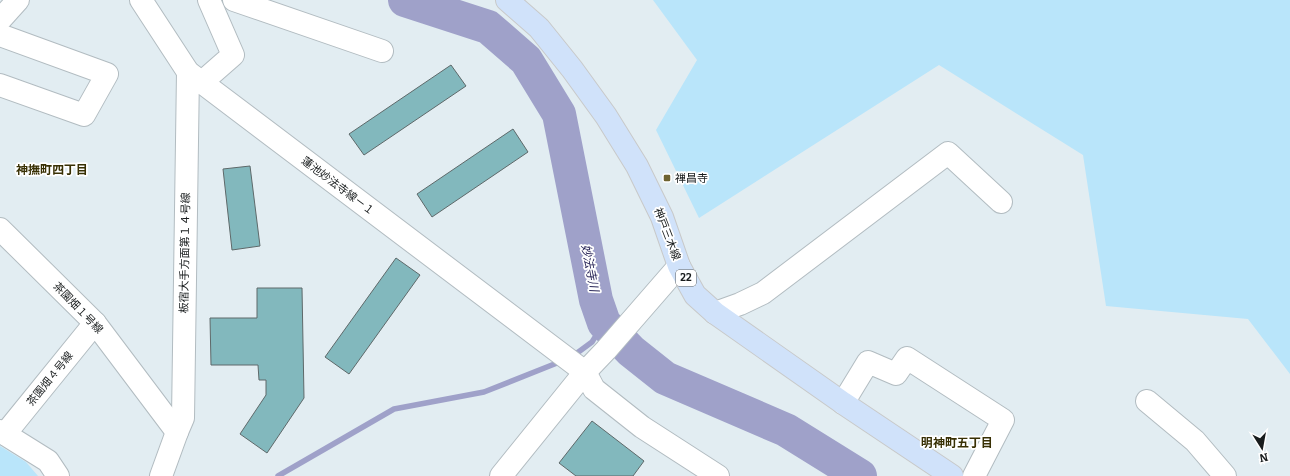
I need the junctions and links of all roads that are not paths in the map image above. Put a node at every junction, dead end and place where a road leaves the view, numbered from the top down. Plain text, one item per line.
1 (18, 0) edge
2 (141, 0) edge
3 (209, 0) edge
4 (234, 0) edge
5 (507, 0) edge
6 (0, 20) edge
7 (0, 35) edge
8 (382, 51) dead end
9 (194, 77) junction
10 (0, 85) edge
11 (1001, 202) dead end
12 (1, 234) edge
13 (679, 266) junction
14 (715, 313) junction
15 (95, 323) junction
16 (582, 370) junction
17 (1147, 401) dead end
18 (843, 403) junction
19 (2, 432) edge
20 (176, 432) junction
21 (58, 476) edge
22 (161, 476) edge
23 (501, 476) edge
24 (718, 476) edge
25 (952, 476) edge
26 (974, 476) edge
27 (1225, 476) edge

1 - 6 street
2 - 9 street, 蓮池妙法寺線－１
3 - 9 street
4 - 8 street
5 - 13 main road, 神戸三木線 / 22
7 - 10 street
9 - 16 street, 蓮池妙法寺線－１
9 - 20 street, 板宿大手方面第１４号線
11 - 14 street
12 - 15 street, 茶園畑１号線
13 - 14 main road, 神戸三木線 / 22
13 - 16 street
14 - 18 main road, 神戸三木線 / 22
15 - 19 street, 茶園畑４号線
15 - 20 street, 茶園畑１号線
16 - 23 street
16 - 24 street
17 - 27 street
18 - 25 main road, 神戸三木線 / 22
18 - 26 street
19 - 21 street
20 - 22 street, 板宿大手方面第１４号線

